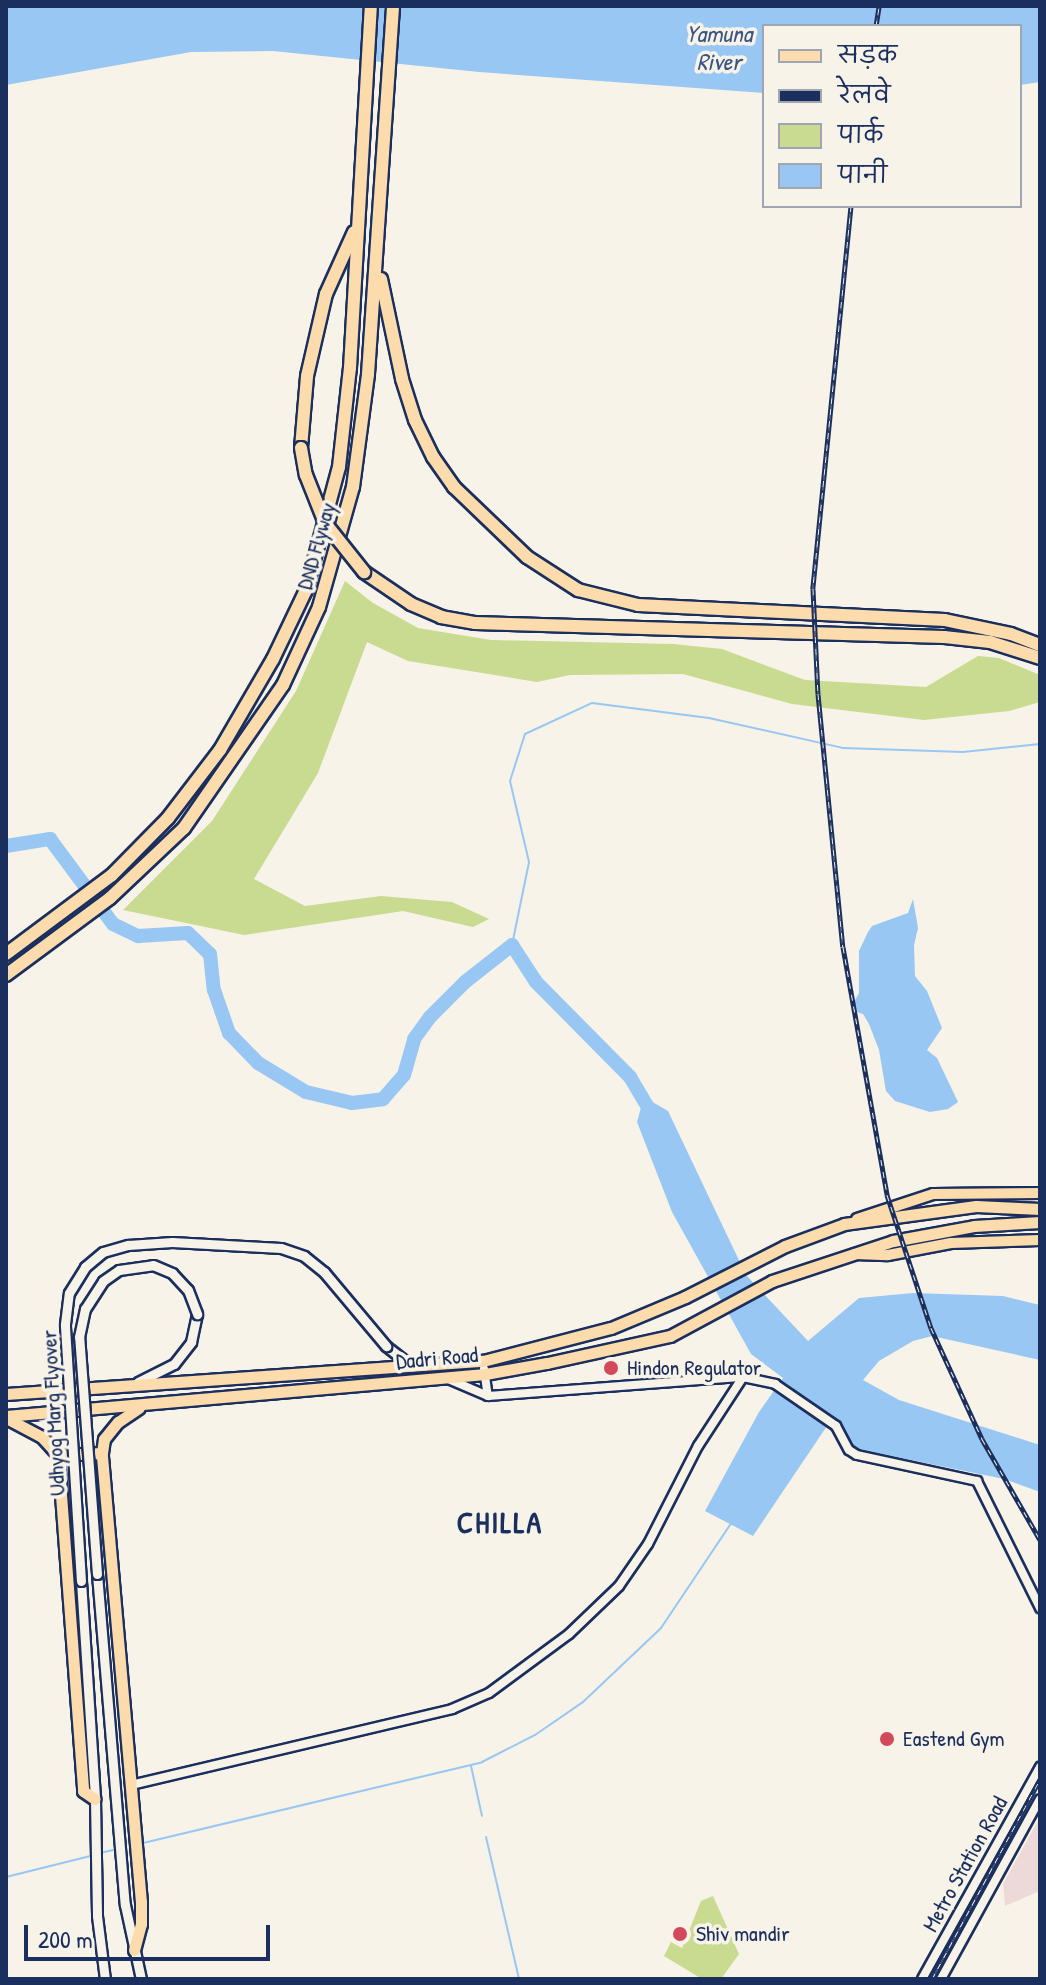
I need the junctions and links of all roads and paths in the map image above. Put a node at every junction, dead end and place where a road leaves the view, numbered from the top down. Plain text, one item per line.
1 (371, 6) edge
2 (393, 6) edge
3 (358, 222) junction
4 (378, 232) junction
5 (1040, 645) edge
6 (1040, 658) edge
7 (6, 954) edge
8 (6, 975) edge
9 (1040, 1193) edge
10 (1040, 1209) edge
11 (1040, 1222) edge
12 (844, 1224) junction
13 (1040, 1240) edge
14 (851, 1254) junction
15 (483, 1361) junction
16 (452, 1363) junction
17 (412, 1366) junction
18 (485, 1374) junction
19 (743, 1377) junction
20 (449, 1378) junction
21 (123, 1386) junction
22 (48, 1391) junction
23 (6, 1394) edge
24 (488, 1396) junction
25 (143, 1406) junction
26 (29, 1415) junction
27 (6, 1417) edge
28 (102, 1453) junction
29 (58, 1455) junction
30 (1040, 1608) edge
31 (1040, 1767) edge
32 (131, 1785) junction
33 (95, 1799) junction
34 (1040, 1799) edge
35 (134, 1950) junction
36 (105, 1979) edge
37 (141, 1979) edge
38 (922, 1979) edge
39 (941, 1979) edge

1 - 3 highway, DND Flyway
2 - 4 highway, DND Flyway
3 - 6 highway, bridge
3 - 7 highway, DND Flyway
4 - 5 highway
4 - 8 highway, DND Flyway
9 - 12 main road
10 - 12 highway, Dadri Road
11 - 14 highway, Dadri Road
12 - 15 highway, Dadri Road
13 - 14 main road
14 - 18 highway, Dadri Road
15 - 16 highway, Dadri Road
15 - 18 street
16 - 17 highway, Dadri Road
16 - 20 street
17 - 21 highway, Dadri Road
17 - 33 main road, Udhyog Marg Flyover, bridge
18 - 20 highway, Dadri Road
18 - 24 street
19 - 24 street
19 - 30 street
19 - 32 street
20 - 24 street
20 - 25 highway, Dadri Road
21 - 22 highway, Dadri Road
21 - 35 main road, Udhyog Marg Flyover, bridge
22 - 23 highway, Dadri Road
22 - 26 highway
25 - 26 highway, Dadri Road
25 - 28 highway
26 - 27 highway, Dadri Road
27 - 29 highway
28 - 29 highway
28 - 32 highway
29 - 33 highway
31 - 38 street, Metro Station Road
32 - 35 highway
33 - 36 main road, Udhyog Marg Flyover
34 - 39 street, Metro Station Road
35 - 37 main road, Udhyog Marg Flyover

